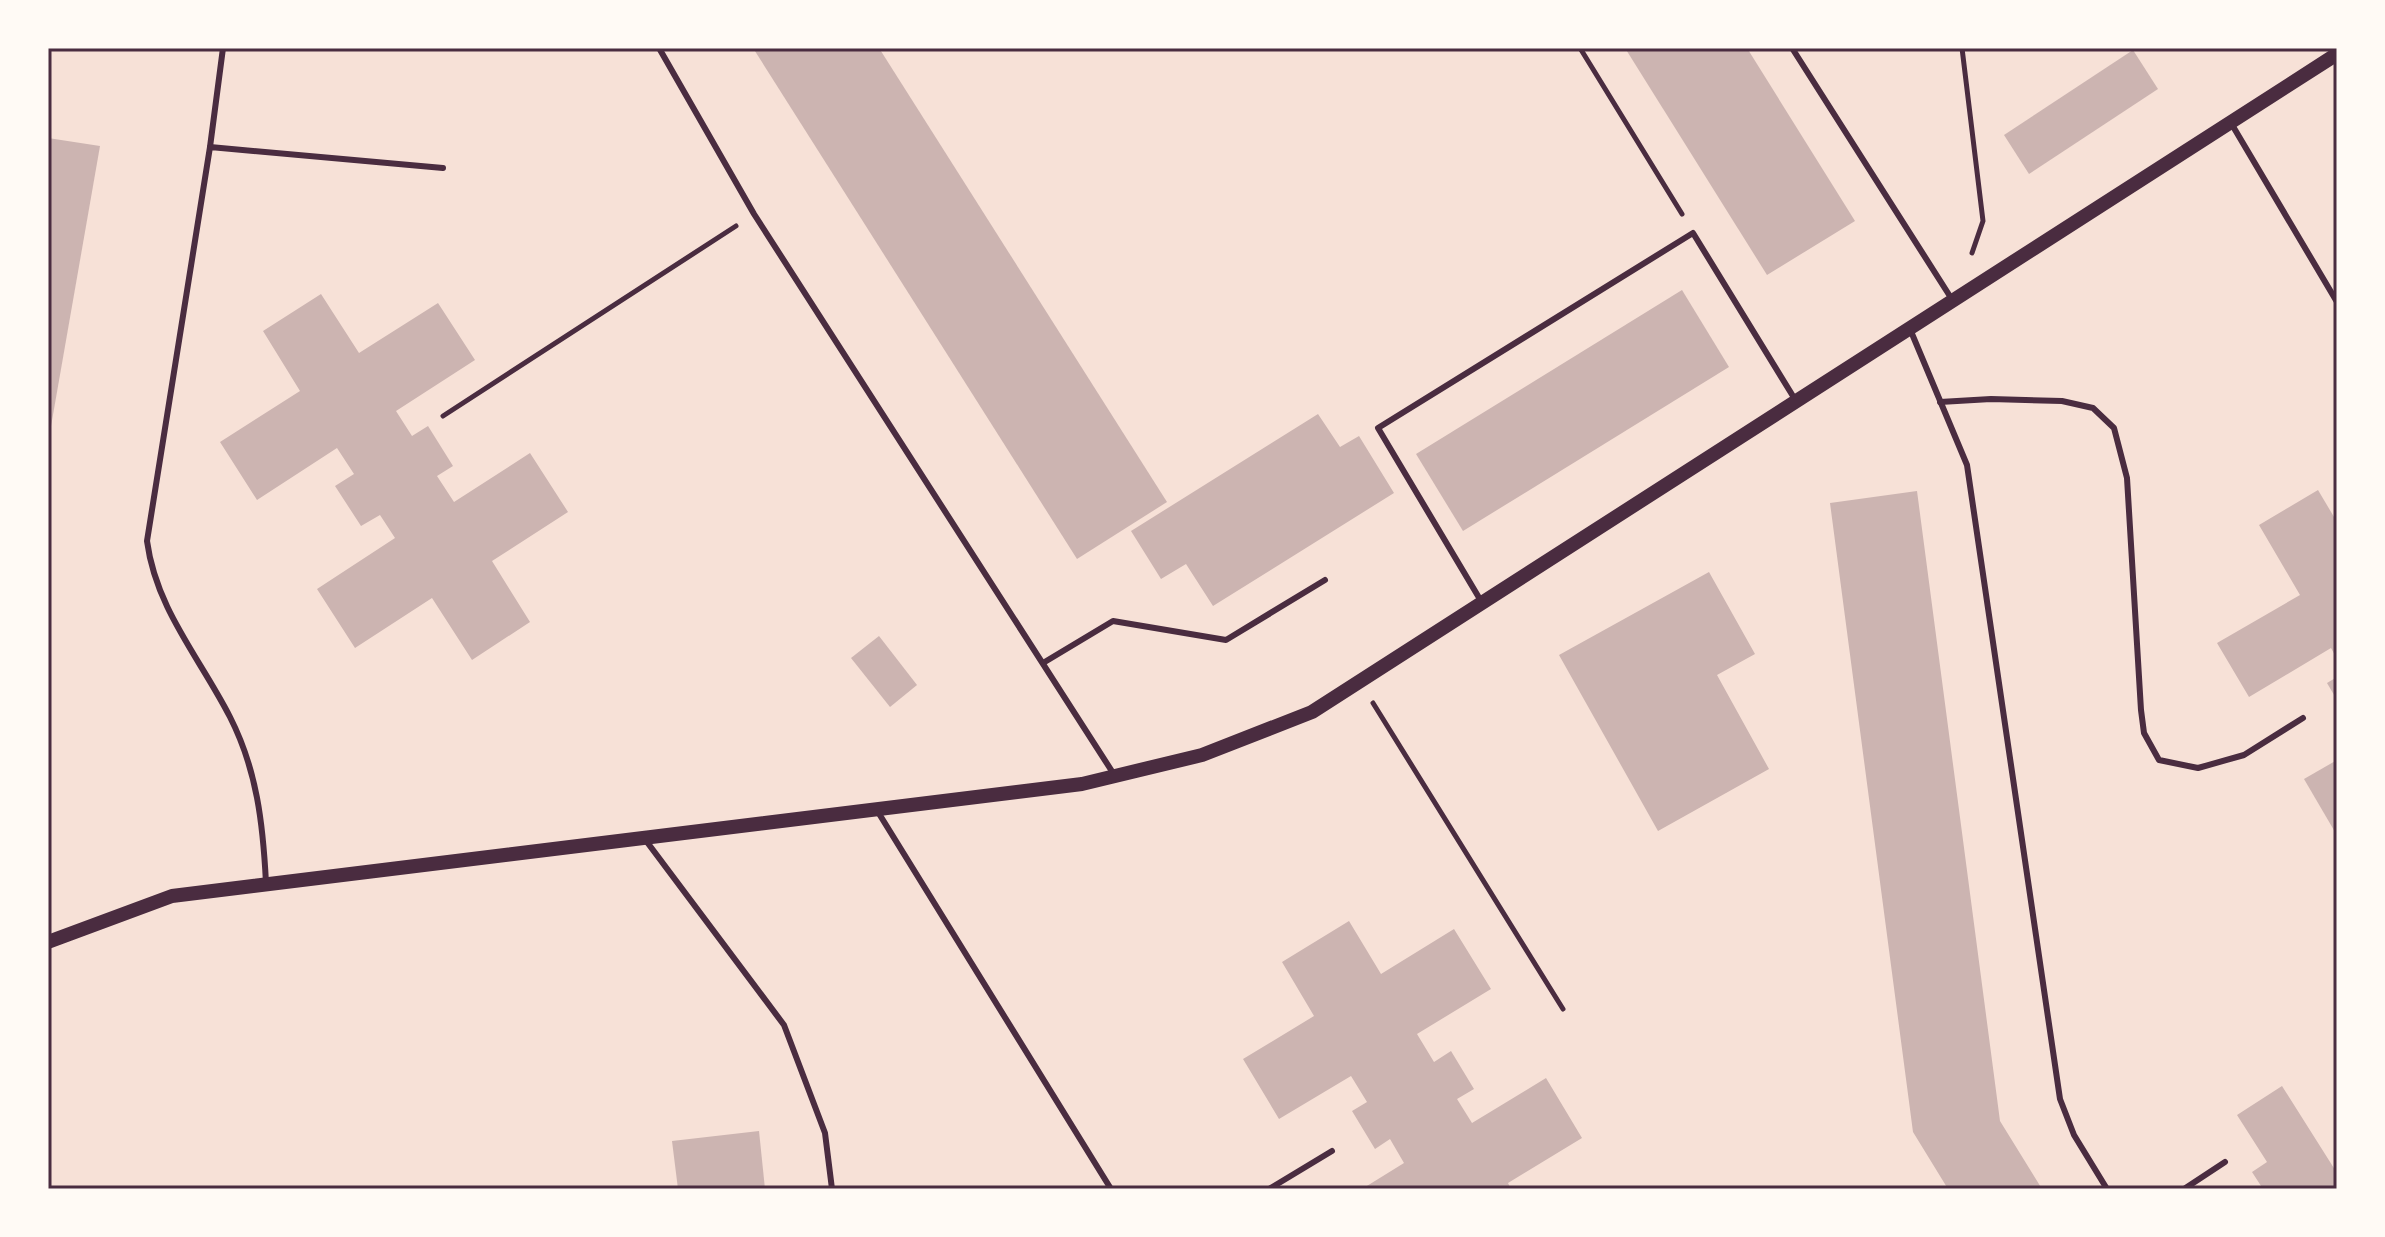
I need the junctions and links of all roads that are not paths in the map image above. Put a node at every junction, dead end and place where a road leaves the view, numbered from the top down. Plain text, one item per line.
1 (223, 48) edge
2 (659, 48) edge
3 (1792, 48) edge
4 (2337, 54) edge
5 (2231, 123) junction
6 (210, 147) junction
7 (443, 168) dead end
8 (2337, 302) edge
9 (1954, 303) junction
10 (1910, 329) junction
11 (1796, 401) junction
12 (1940, 402) junction
13 (1325, 580) dead end
14 (1483, 604) junction
15 (1043, 663) junction
16 (2303, 718) dead end
17 (1115, 776) junction
18 (876, 809) junction
19 (644, 838) junction
20 (267, 886) junction
21 (48, 942) edge
22 (1332, 1151) dead end
23 (2225, 1162) dead end
24 (832, 1189) edge
25 (1111, 1189) edge
26 (1269, 1189) edge
27 (2107, 1189) edge
28 (2184, 1189) edge

1 - 6 lane
2 - 15 lane
3 - 9 lane
4 - 5 street
5 - 8 lane
5 - 9 street
6 - 7 lane
6 - 20 lane
9 - 10 street
10 - 11 street
10 - 12 lane
11 - 14 street
11 - 14 lane
12 - 16 lane
12 - 27 lane
13 - 15 lane
14 - 17 street
15 - 17 lane
17 - 18 street
18 - 19 street
18 - 25 lane
19 - 20 street
19 - 24 lane
20 - 21 street
22 - 26 lane
23 - 28 lane

